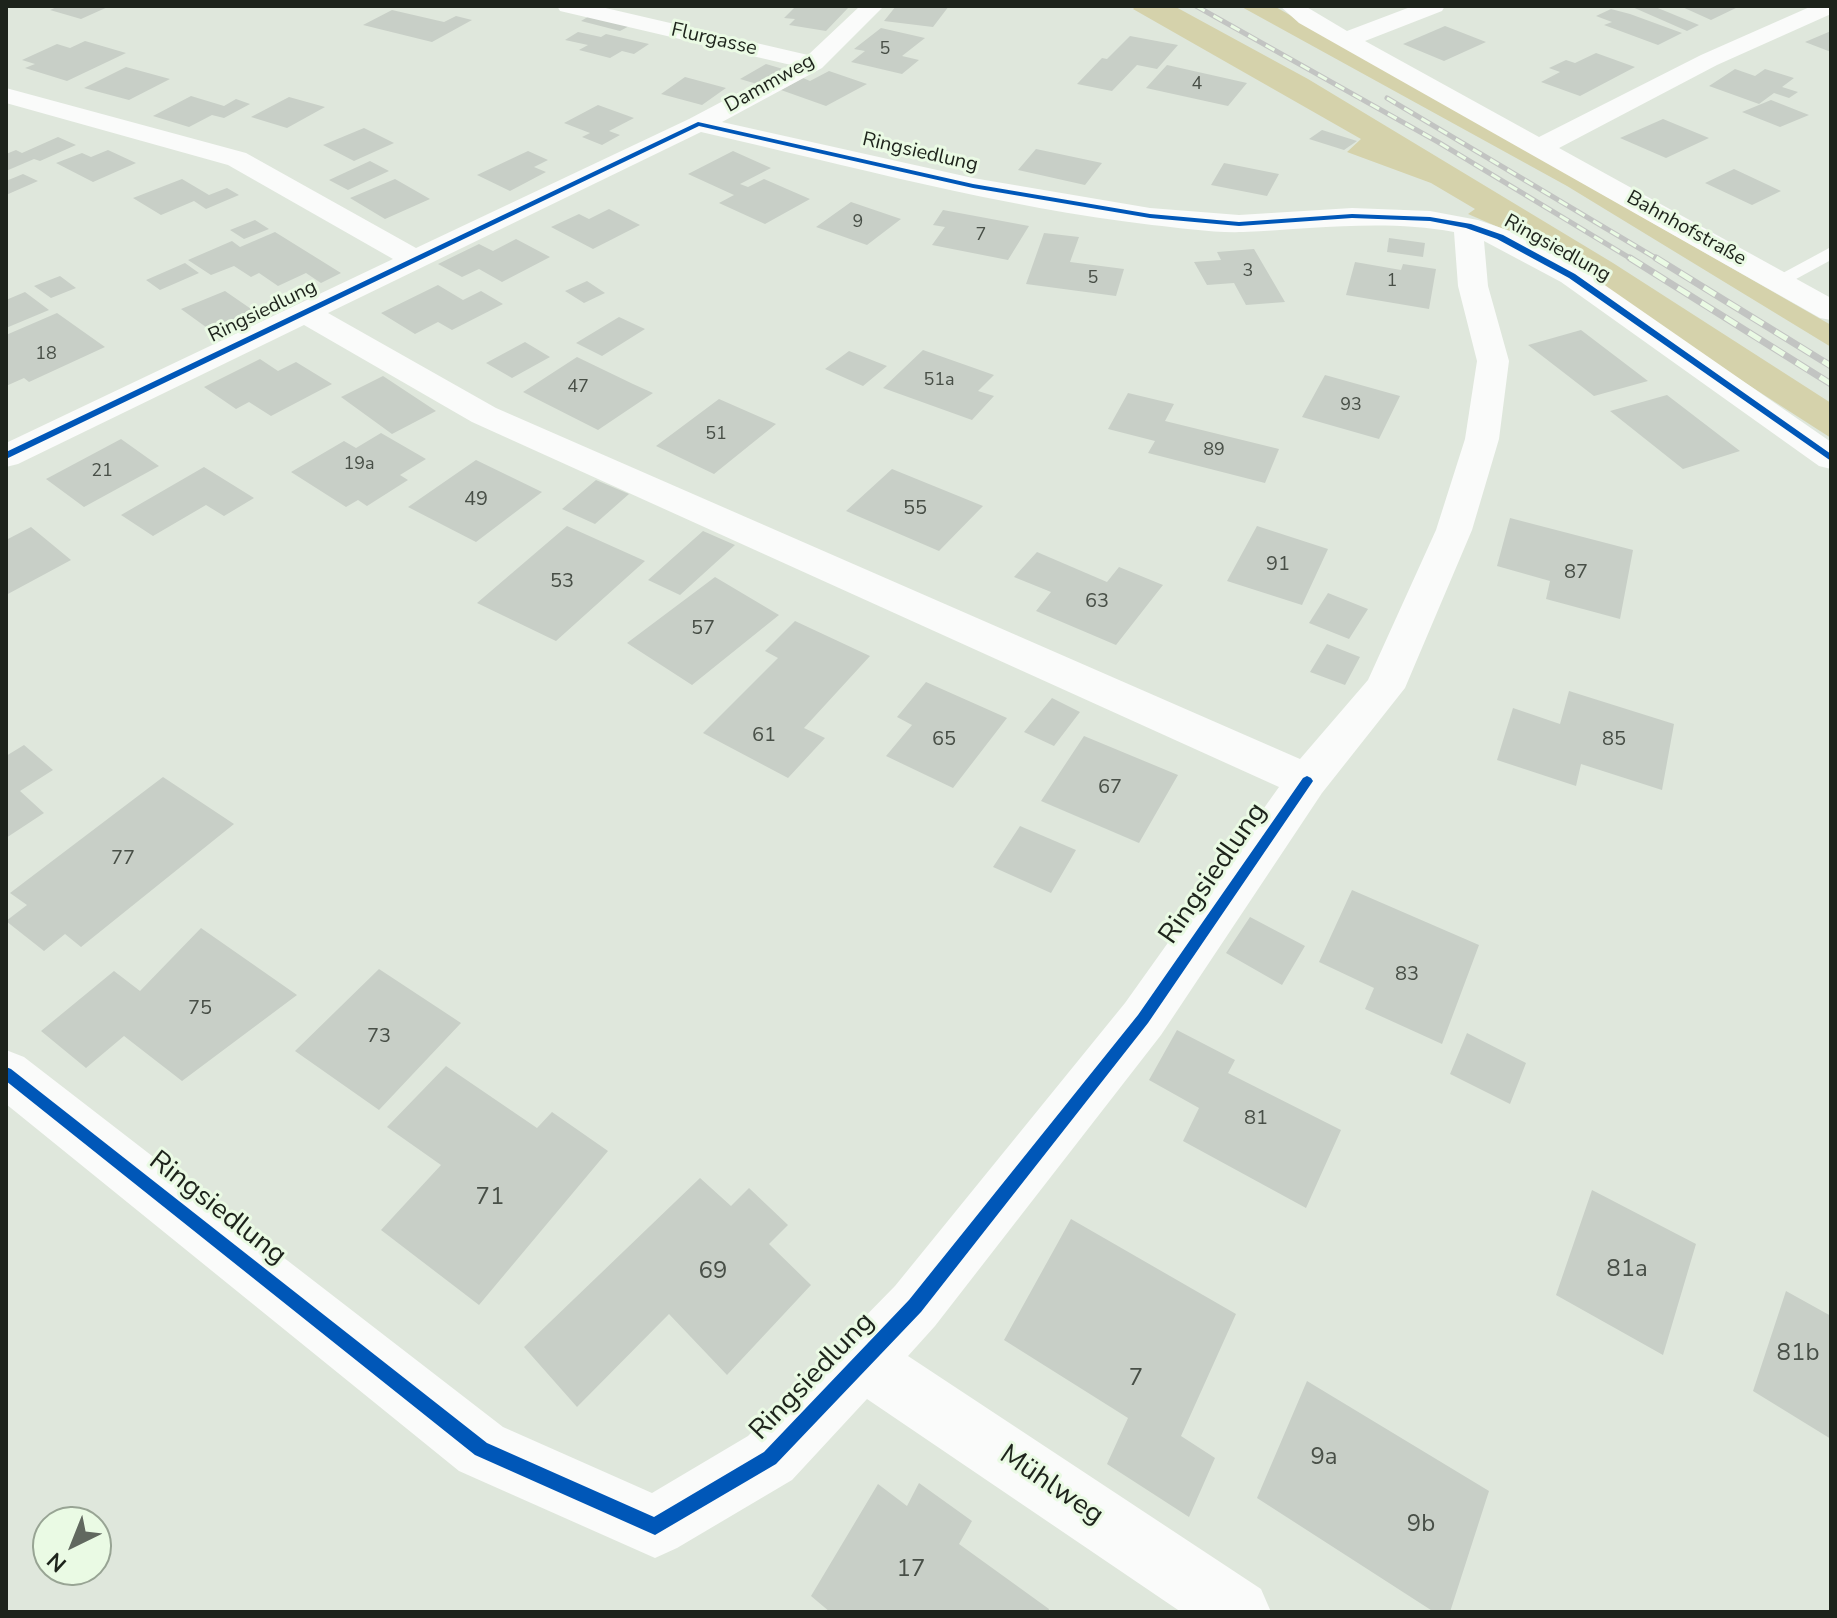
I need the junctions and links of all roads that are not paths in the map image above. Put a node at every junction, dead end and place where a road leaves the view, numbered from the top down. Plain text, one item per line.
1 (568, 6) edge
2 (873, 6) edge
3 (1291, 6) edge
4 (1434, 6) edge
5 (1831, 6) edge
6 (1348, 39) junction
7 (813, 63) junction
8 (6, 95) edge
9 (698, 124) junction
10 (1540, 147) junction
11 (1468, 226) junction
12 (1831, 253) edge
13 (416, 260) junction
14 (1778, 281) junction
15 (1831, 311) edge
16 (307, 314) junction
17 (6, 456) edge
18 (1831, 458) edge
19 (1307, 781) junction
20 (6, 1073) edge
21 (863, 1361) junction
22 (1238, 1612) edge

1 - 7 street, Flurgasse
2 - 7 street, Dammweg
3 - 6 street, Bahnhofstraße
4 - 6 street
5 - 10 street
6 - 10 street, Bahnhofstraße
7 - 9 street, Dammweg
8 - 13 street
9 - 11 street, Ringsiedlung
9 - 13 street, Ringsiedlung
10 - 14 street, Bahnhofstraße
11 - 18 street, Ringsiedlung
11 - 19 street, Ringsiedlung
12 - 14 lane
13 - 16 street, Ringsiedlung
14 - 15 street, Bahnhofstraße
16 - 17 street, Ringsiedlung
16 - 19 street, Ringsiedlung
19 - 21 street, Ringsiedlung
20 - 21 street, Ringsiedlung
21 - 22 street, Mühlweg

